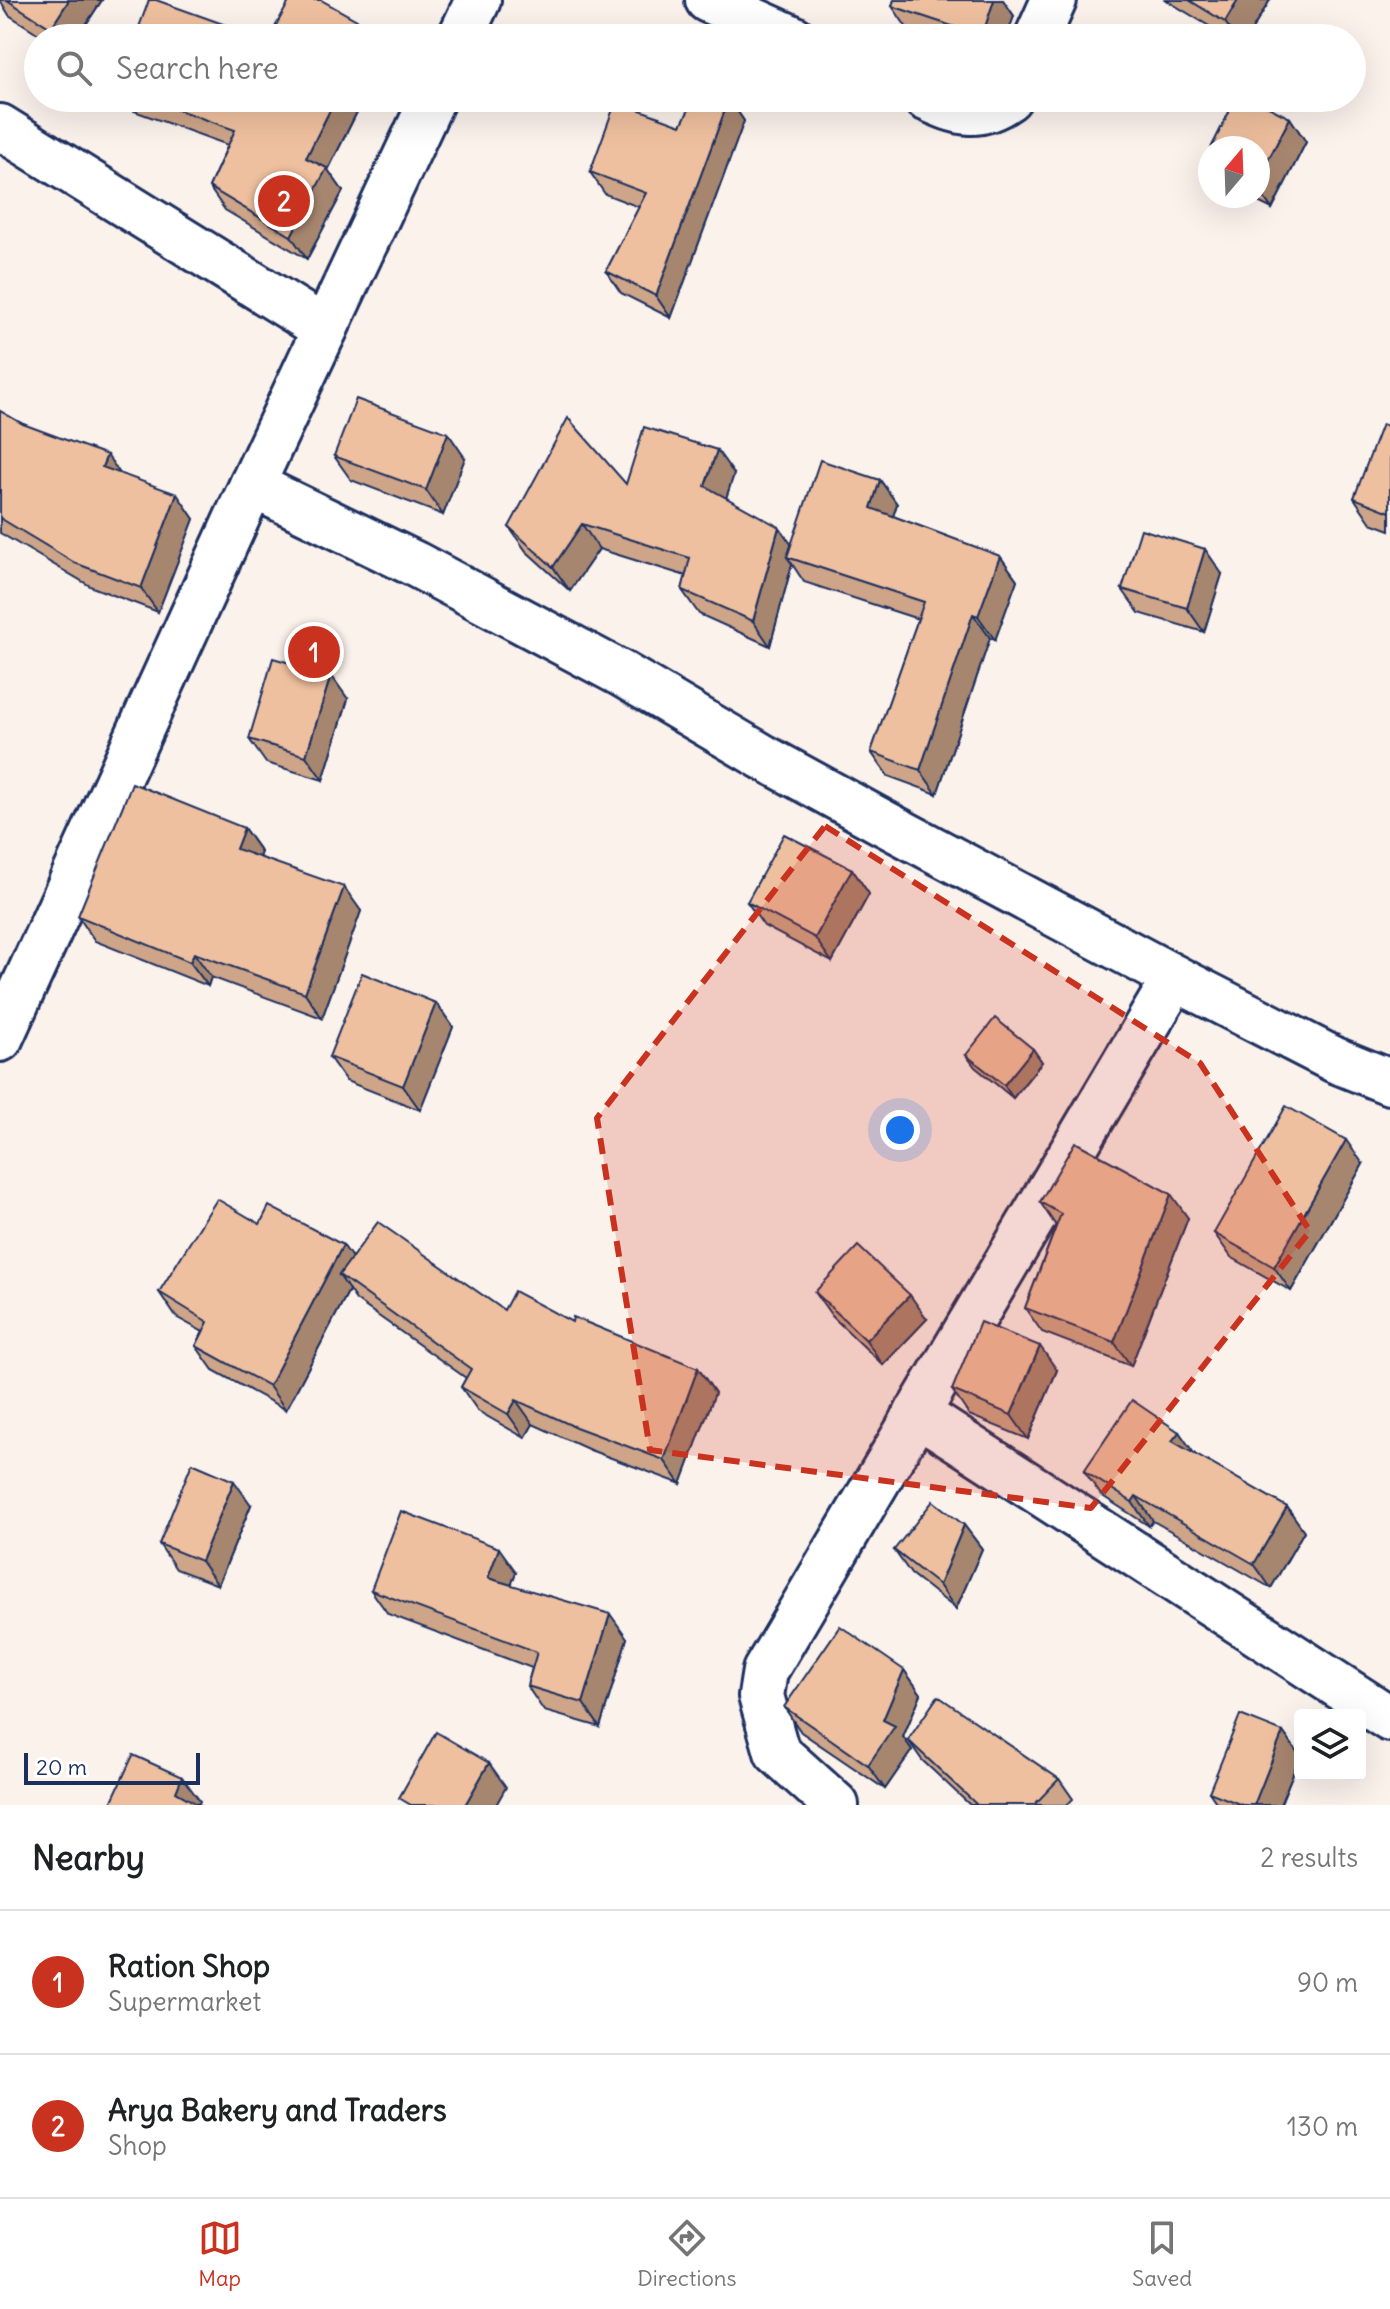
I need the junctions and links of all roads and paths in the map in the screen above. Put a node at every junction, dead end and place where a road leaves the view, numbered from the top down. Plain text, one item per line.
1 (478, 0) edge
2 (708, 0) edge
3 (1054, 0) edge
4 (467, 24) edge
5 (762, 24) edge
6 (1043, 24) edge
7 (426, 112) edge
8 (0, 127) edge
9 (325, 329) junction
10 (252, 485) junction
11 (1175, 978) junction
12 (0, 1039) edge
13 (1390, 1082) edge
14 (917, 1413) junction
15 (1390, 1719) edge
16 (836, 1805) edge

1 - 4 street
2 - 5 street
3 - 6 street
7 - 9 street
8 - 9 street
9 - 10 street
10 - 11 street
10 - 12 street
11 - 13 street
11 - 14 street
14 - 15 street
14 - 16 street

